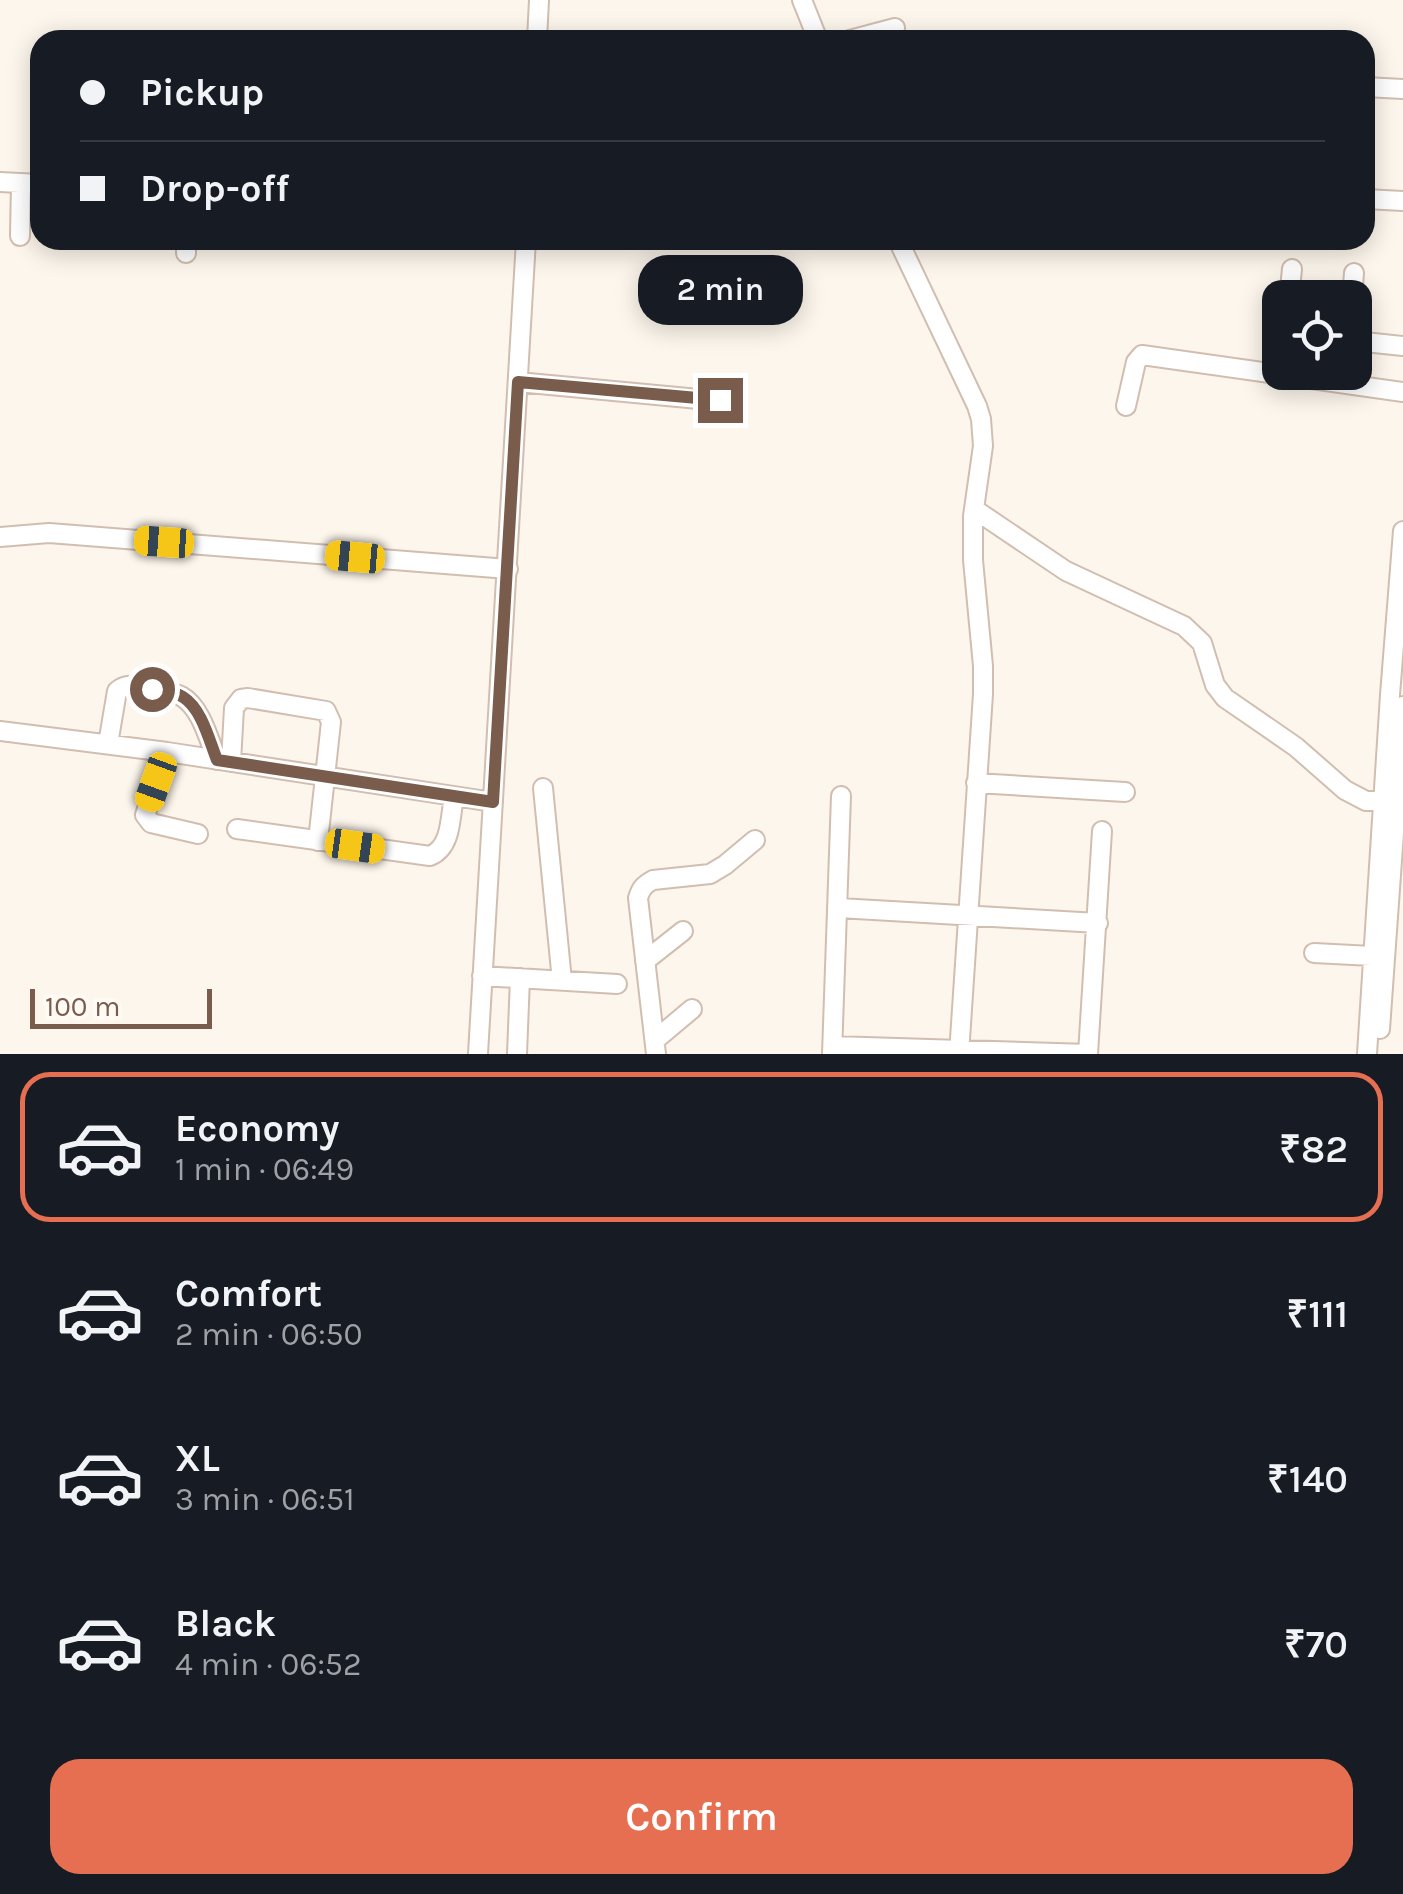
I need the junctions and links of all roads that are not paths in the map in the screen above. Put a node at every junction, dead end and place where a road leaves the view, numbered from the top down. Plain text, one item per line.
1 (540, 0) edge
2 (802, 0) edge
3 (895, 28) dead end
4 (538, 30) edge
5 (814, 30) edge
6 (888, 30) edge
7 (1375, 88) edge
8 (1403, 89) edge
9 (0, 182) edge
10 (30, 184) edge
11 (30, 189) edge
12 (1375, 200) edge
13 (1403, 201) edge
14 (20, 236) dead end
15 (525, 250) edge
16 (903, 250) edge
17 (1292, 269) dead end
18 (1354, 273) dead end
19 (1291, 280) edge
20 (1353, 280) edge
21 (1372, 343) edge
22 (1403, 346) edge
23 (518, 382) junction
24 (1403, 392) edge
25 (720, 400) dead end
26 (1126, 406) dead end
27 (974, 509) junction
28 (1403, 531) edge
29 (0, 537) edge
30 (508, 570) junction
31 (1403, 709) edge
32 (0, 731) edge
33 (108, 744) junction
34 (166, 752) junction
35 (224, 761) junction
36 (325, 776) junction
37 (976, 782) junction
38 (543, 788) dead end
39 (1125, 792) dead end
40 (454, 796) junction
41 (841, 796) dead end
42 (1384, 801) junction
43 (493, 802) junction
44 (237, 829) dead end
45 (1102, 832) dead end
46 (1398, 832) edge
47 (198, 834) dead end
48 (755, 840) dead end
49 (318, 841) junction
50 (839, 908) junction
51 (966, 916) junction
52 (1098, 923) junction
53 (683, 930) dead end
54 (1314, 953) dead end
55 (1387, 954) edge
56 (645, 962) junction
57 (482, 976) junction
58 (520, 978) junction
59 (562, 981) junction
60 (617, 984) dead end
61 (692, 1009) dead end
62 (656, 1047) edge
63 (833, 1050) edge
64 (959, 1052) edge
65 (478, 1054) edge
66 (517, 1054) edge
67 (1367, 1054) edge
68 (1378, 1054) edge

1 - 4 street
2 - 5 street
3 - 6 street
7 - 8 street
9 - 10 street
11 - 14 street
12 - 13 street
15 - 23 street
16 - 27 street
17 - 19 street
18 - 20 street
21 - 22 street
23 - 25 street
23 - 30 street
24 - 26 street
27 - 37 street
27 - 42 street
28 - 42 street
29 - 30 street
30 - 43 street
31 - 46 street
32 - 33 street
33 - 34 street
33 - 35 street
34 - 35 street
34 - 47 street
35 - 36 street
35 - 36 street
36 - 40 street
36 - 49 street
37 - 39 street
37 - 51 street
38 - 59 street
40 - 43 street
40 - 49 street
41 - 50 street
42 - 55 street
43 - 57 street
44 - 49 street
45 - 52 street
46 - 55 street
48 - 56 street
50 - 51 street
50 - 63 street
51 - 52 street
51 - 64 street
52 - 64 street
53 - 56 street
54 - 55 street
55 - 67 street
55 - 68 street
56 - 62 street
57 - 58 street
57 - 65 street
58 - 59 street
58 - 66 street
59 - 60 street
61 - 62 street
63 - 64 street

